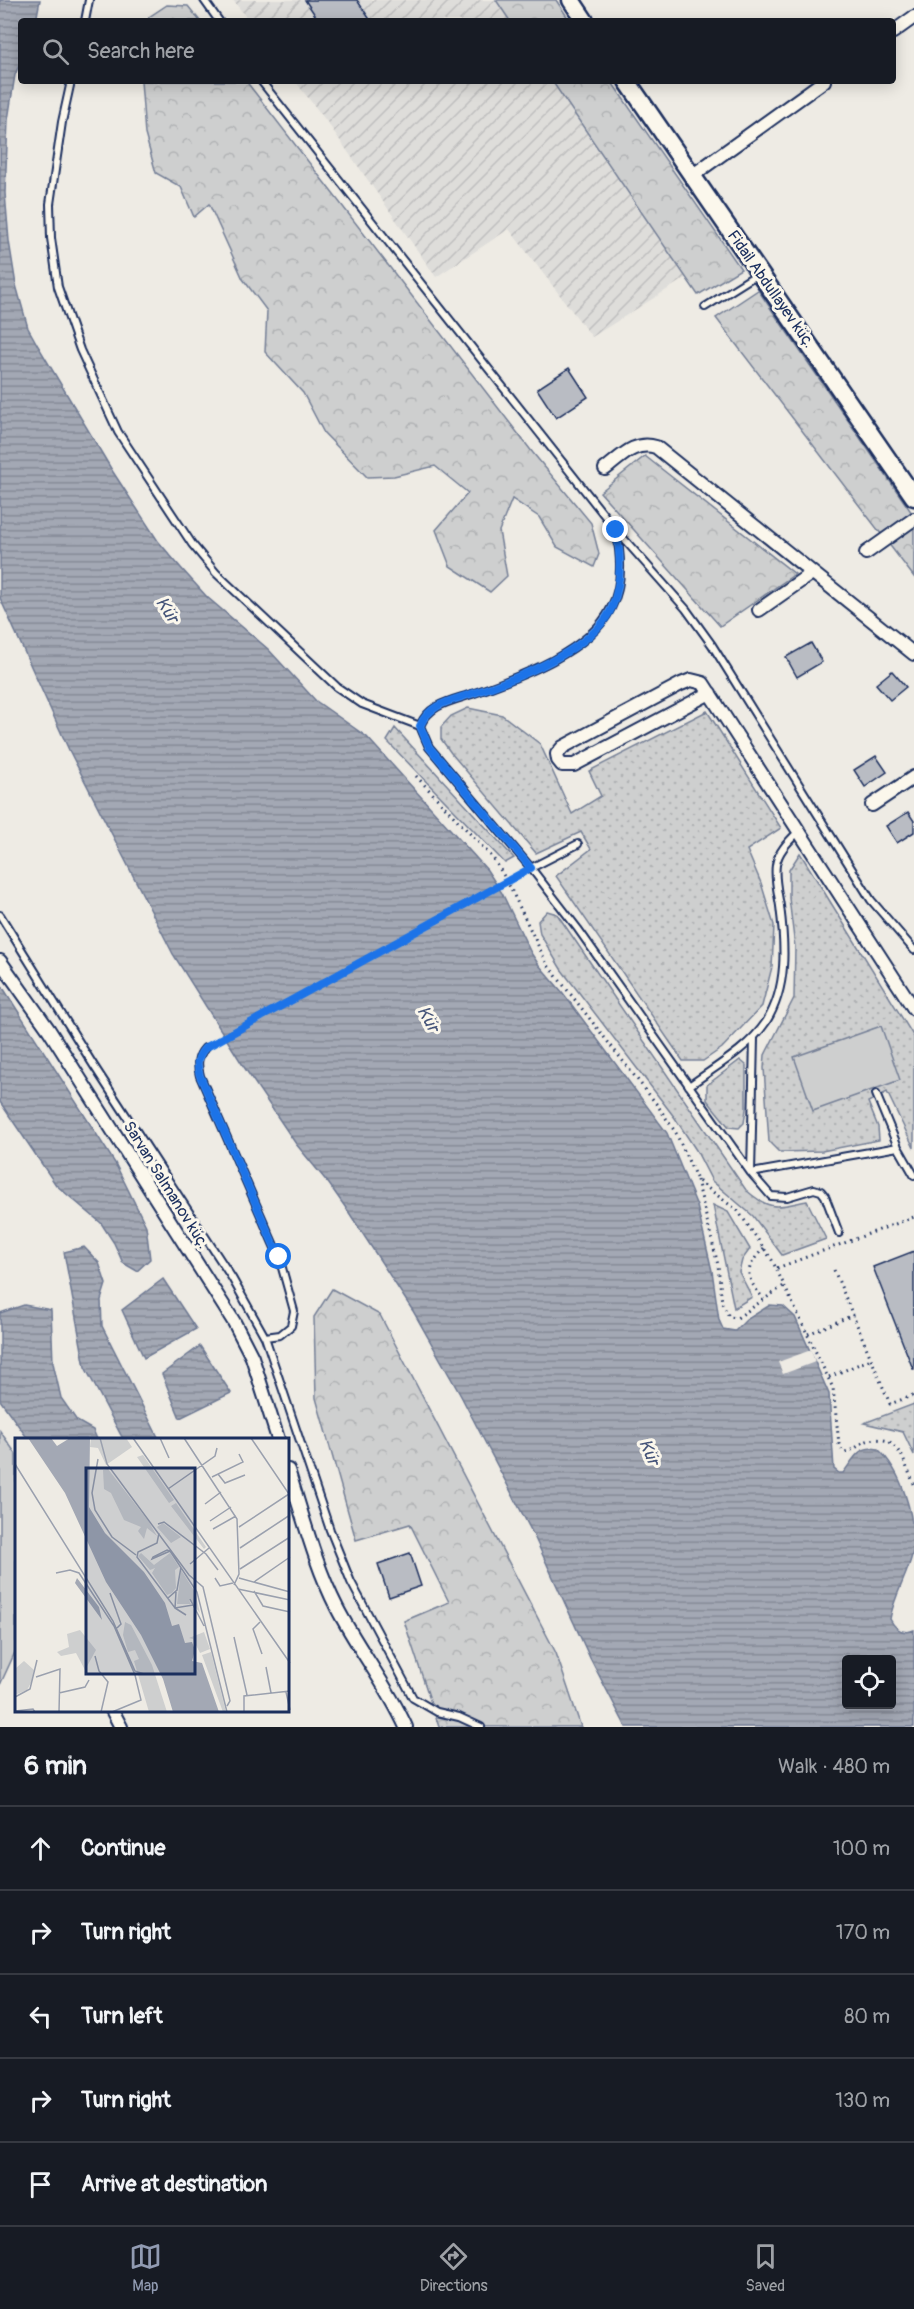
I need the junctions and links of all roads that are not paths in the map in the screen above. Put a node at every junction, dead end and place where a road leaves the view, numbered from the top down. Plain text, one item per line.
1 (89, 0) edge
2 (204, 0) edge
3 (571, 0) edge
4 (914, 17) edge
5 (86, 18) edge
6 (217, 18) edge
7 (583, 18) edge
8 (896, 30) edge
9 (70, 84) edge
10 (263, 84) edge
11 (629, 84) edge
12 (821, 84) edge
13 (693, 176) junction
14 (759, 272) junction
15 (705, 306) dead end
16 (605, 469) dead end
17 (914, 497) edge
18 (914, 519) edge
19 (616, 530) junction
20 (866, 553) dead end
21 (812, 573) junction
22 (759, 610) dead end
23 (914, 654) edge
24 (710, 693) junction
25 (420, 726) junction
26 (914, 777) edge
27 (872, 805) dead end
28 (798, 831) junction
29 (579, 844) dead end
30 (531, 868) junction
31 (0, 915) edge
32 (914, 950) edge
33 (0, 961) edge
34 (914, 1009) edge
35 (754, 1038) junction
36 (205, 1048) road end
37 (689, 1086) junction
38 (876, 1094) dead end
39 (898, 1148) junction
40 (751, 1173) junction
41 (914, 1175) edge
42 (839, 1233) dead end
43 (265, 1337) junction
44 (278, 1438) edge
45 (290, 1476) edge
46 (113, 1712) edge
47 (121, 1727) edge
48 (406, 1727) edge
49 (481, 1727) edge

1 - 5 lane
2 - 6 lane
3 - 7 street
4 - 8 street
9 - 25 lane
10 - 19 lane
11 - 13 street, Fidail Abdullayev küç.
12 - 13 street
13 - 14 street, Fidail Abdullayev küç.
14 - 15 lane
14 - 17 street, Fidail Abdullayev küç.
16 - 21 street
18 - 20 street
19 - 25 lane
19 - 32 lane
21 - 22 street
21 - 23 street
24 - 24 street
24 - 28 street
25 - 30 lane
26 - 27 street
28 - 34 street
28 - 35 lane
29 - 30 lane
30 - 37 lane
31 - 43 lane
33 - 44 street, Sarvan Salmanov küç.
35 - 37 lane
35 - 40 lane
36 - 43 lane
37 - 40 lane
38 - 39 lane
39 - 40 lane
39 - 41 lane
40 - 42 lane
43 - 49 lane
45 - 48 street
46 - 47 street

